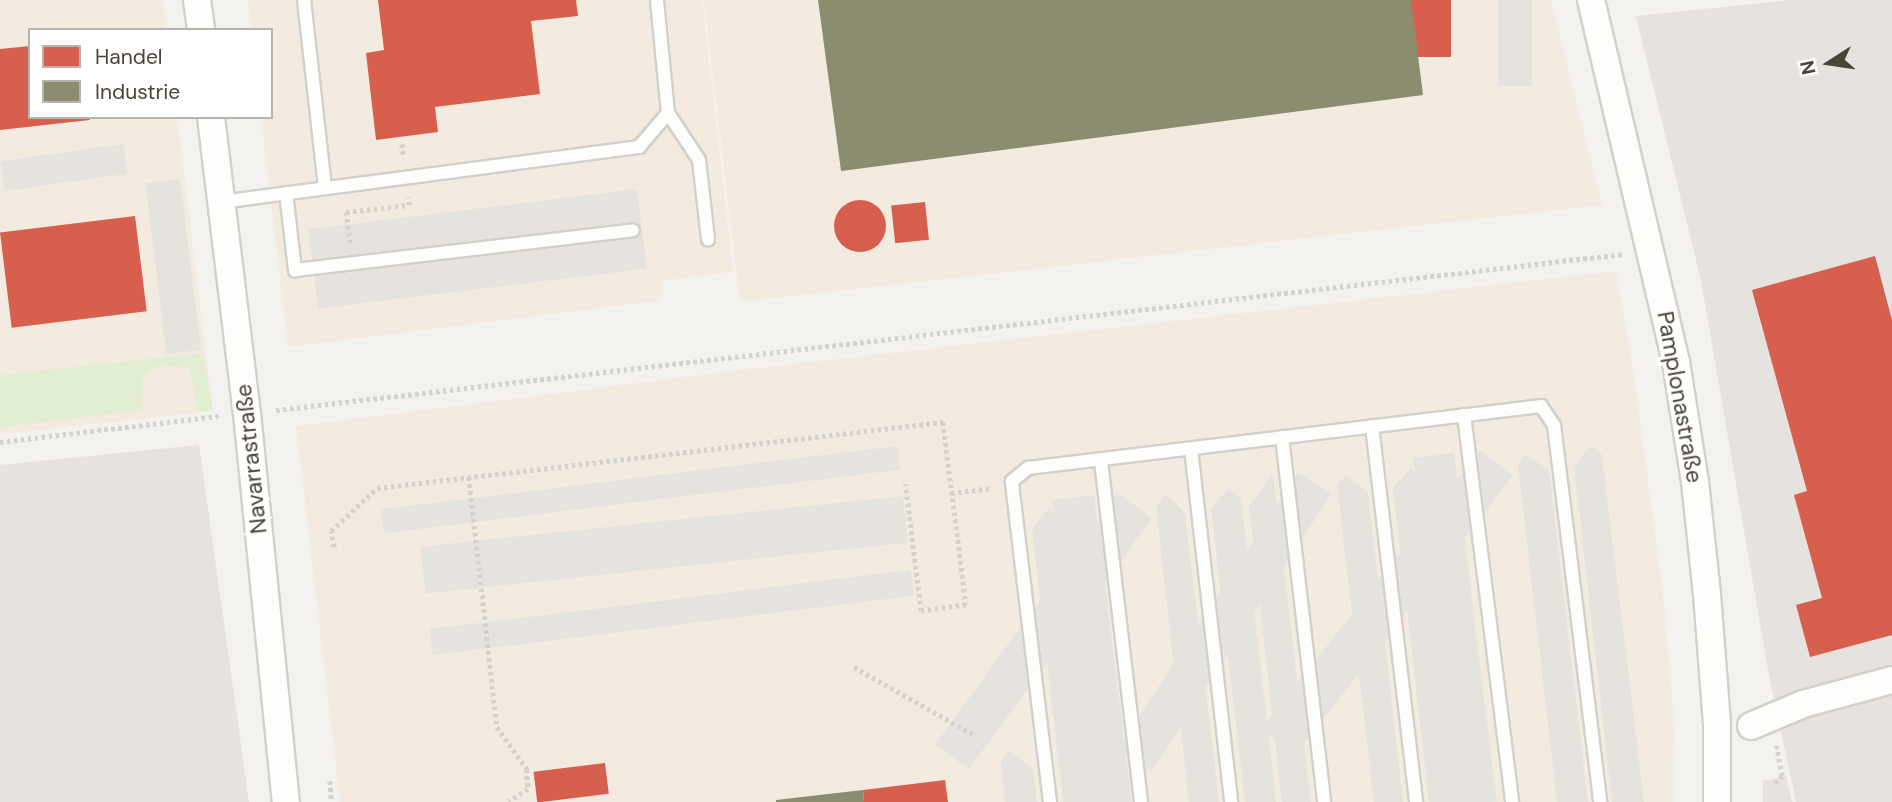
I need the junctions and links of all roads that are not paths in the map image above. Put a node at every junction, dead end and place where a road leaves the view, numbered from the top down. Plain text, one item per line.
1 (198, 0) edge
2 (304, 0) edge
3 (657, 0) edge
4 (1591, 0) edge
5 (201, 28) edge
6 (668, 113) junction
7 (211, 119) edge
8 (320, 189) junction
9 (286, 193) junction
10 (221, 202) junction
11 (633, 230) dead end
12 (708, 239) dead end
13 (1464, 415) junction
14 (1373, 426) junction
15 (1282, 437) junction
16 (1191, 449) junction
17 (1101, 461) junction
18 (1892, 681) edge
19 (1751, 726) dead end
20 (286, 802) edge
21 (1049, 802) edge
22 (1141, 802) edge
23 (1231, 802) edge
24 (1324, 802) edge
25 (1416, 802) edge
26 (1512, 802) edge
27 (1600, 802) edge
28 (1717, 802) edge

1 - 5 street
2 - 8 lane
3 - 6 lane
4 - 28 street, Pamplonastraße
6 - 8 lane
6 - 12 lane
7 - 10 street, Navarrastraße
8 - 9 lane
9 - 10 lane
9 - 11 lane
10 - 20 street, Navarrastraße
13 - 14 lane
13 - 26 lane
13 - 27 lane
14 - 15 lane
14 - 25 lane
15 - 16 lane
15 - 24 lane
16 - 17 lane
16 - 23 lane
17 - 21 lane
17 - 22 lane
18 - 19 street

